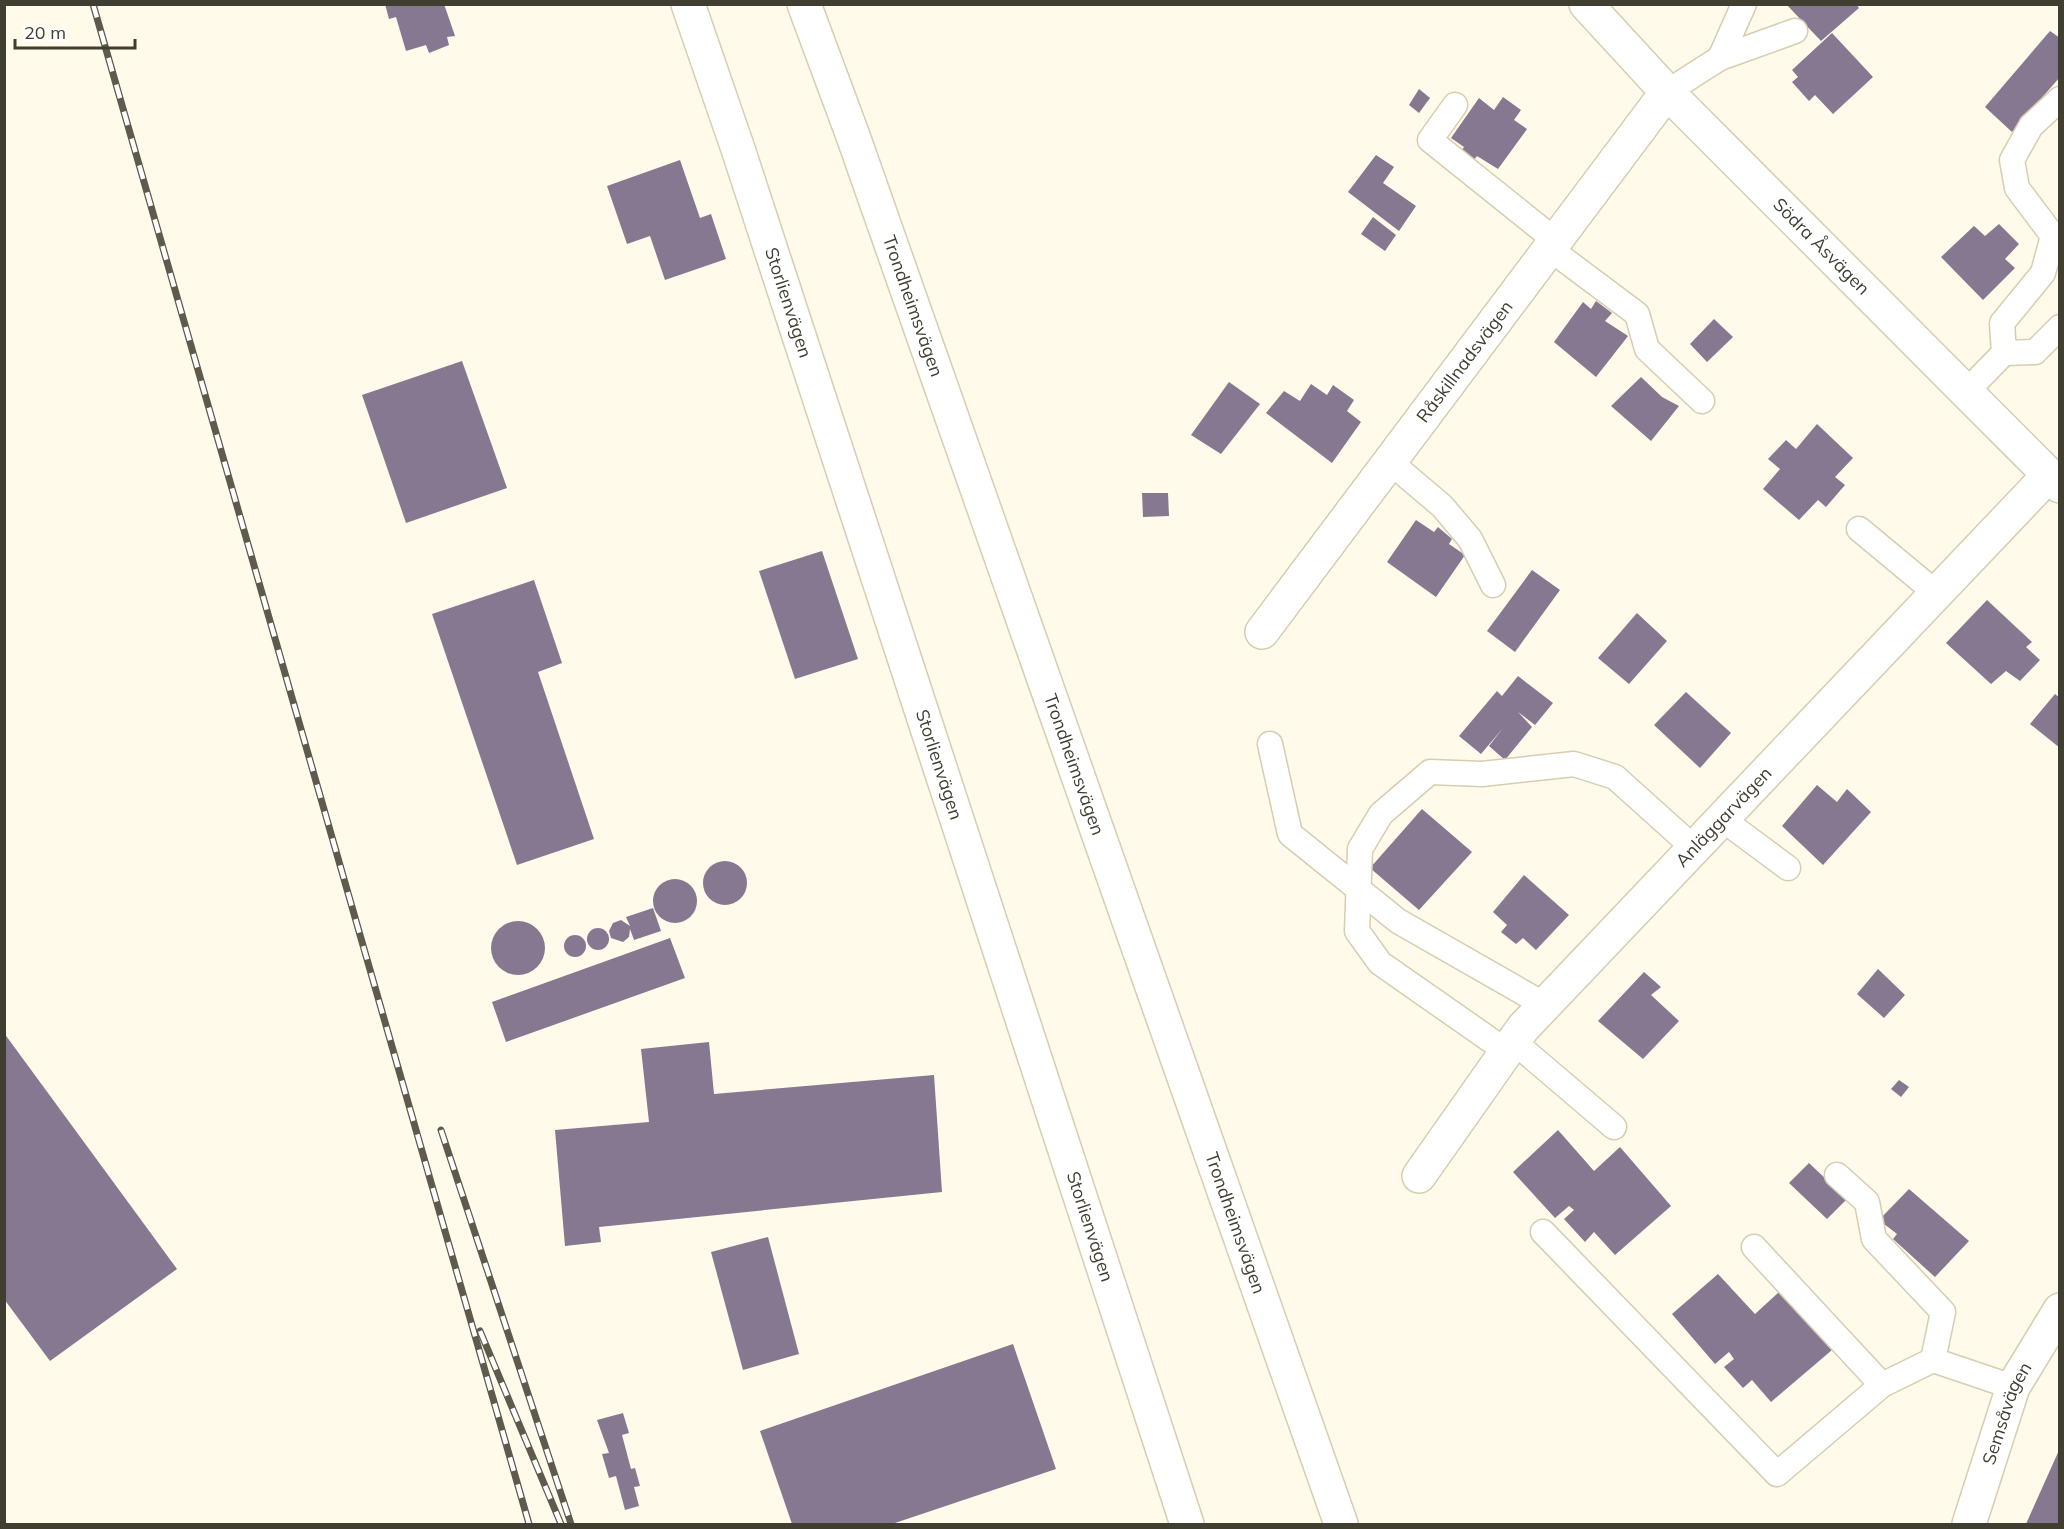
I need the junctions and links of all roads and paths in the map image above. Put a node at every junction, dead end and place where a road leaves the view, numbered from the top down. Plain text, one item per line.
1 (688, 4) edge
2 (804, 4) edge
3 (1586, 4) edge
4 (1744, 4) edge
5 (1795, 31) dead end
6 (1720, 58) junction
7 (1667, 92) junction
8 (2060, 99) edge
9 (1455, 105) dead end
10 (1553, 245) junction
11 (2060, 327) edge
12 (2004, 353) junction
13 (1967, 391) junction
14 (1702, 401) dead end
15 (1390, 462) junction
16 (2054, 480) edge
17 (1859, 529) dead end
18 (1493, 585) dead end
19 (1936, 593) junction
20 (1262, 632) dead end
21 (1270, 744) dead end
22 (1722, 819) junction
23 (1694, 848) junction
24 (1788, 868) dead end
25 (1359, 890) junction
26 (1545, 1005) junction
27 (1510, 1046) junction
28 (1614, 1127) dead end
29 (1837, 1175) dead end
30 (1419, 1176) dead end
31 (1543, 1233) dead end
32 (1754, 1247) dead end
33 (2060, 1310) edge
34 (1934, 1360) junction
35 (1882, 1385) junction
36 (2013, 1387) junction
37 (1187, 1524) edge
38 (1341, 1524) edge
39 (1969, 1524) edge

1 - 37 street, Storlienvägen
2 - 38 street, Trondheimsvägen
3 - 7 street, Södra Åsvägen
4 - 6 lane
5 - 6 lane
6 - 7 lane
7 - 10 street, Råskillnadsvägen
7 - 13 street, Södra Åsvägen
8 - 12 lane
9 - 10 lane
10 - 14 lane
10 - 15 street, Råskillnadsvägen
11 - 12 lane
12 - 13 lane
13 - 16 street, Södra Åsvägen
15 - 18 lane
15 - 20 street, Råskillnadsvägen
16 - 19 street, Anläggarvägen
17 - 19 lane
19 - 22 street, Anläggarvägen
21 - 25 lane
22 - 23 street, Anläggarvägen
22 - 24 lane
23 - 25 lane
23 - 26 street, Anläggarvägen
25 - 26 lane
25 - 27 lane
26 - 27 street, Anläggarvägen
27 - 28 lane
27 - 30 street, Anläggarvägen
29 - 34 lane
31 - 35 lane
32 - 35 lane
33 - 36 street, Semsåvägen
34 - 35 lane
34 - 36 lane
36 - 39 street, Semsåvägen

